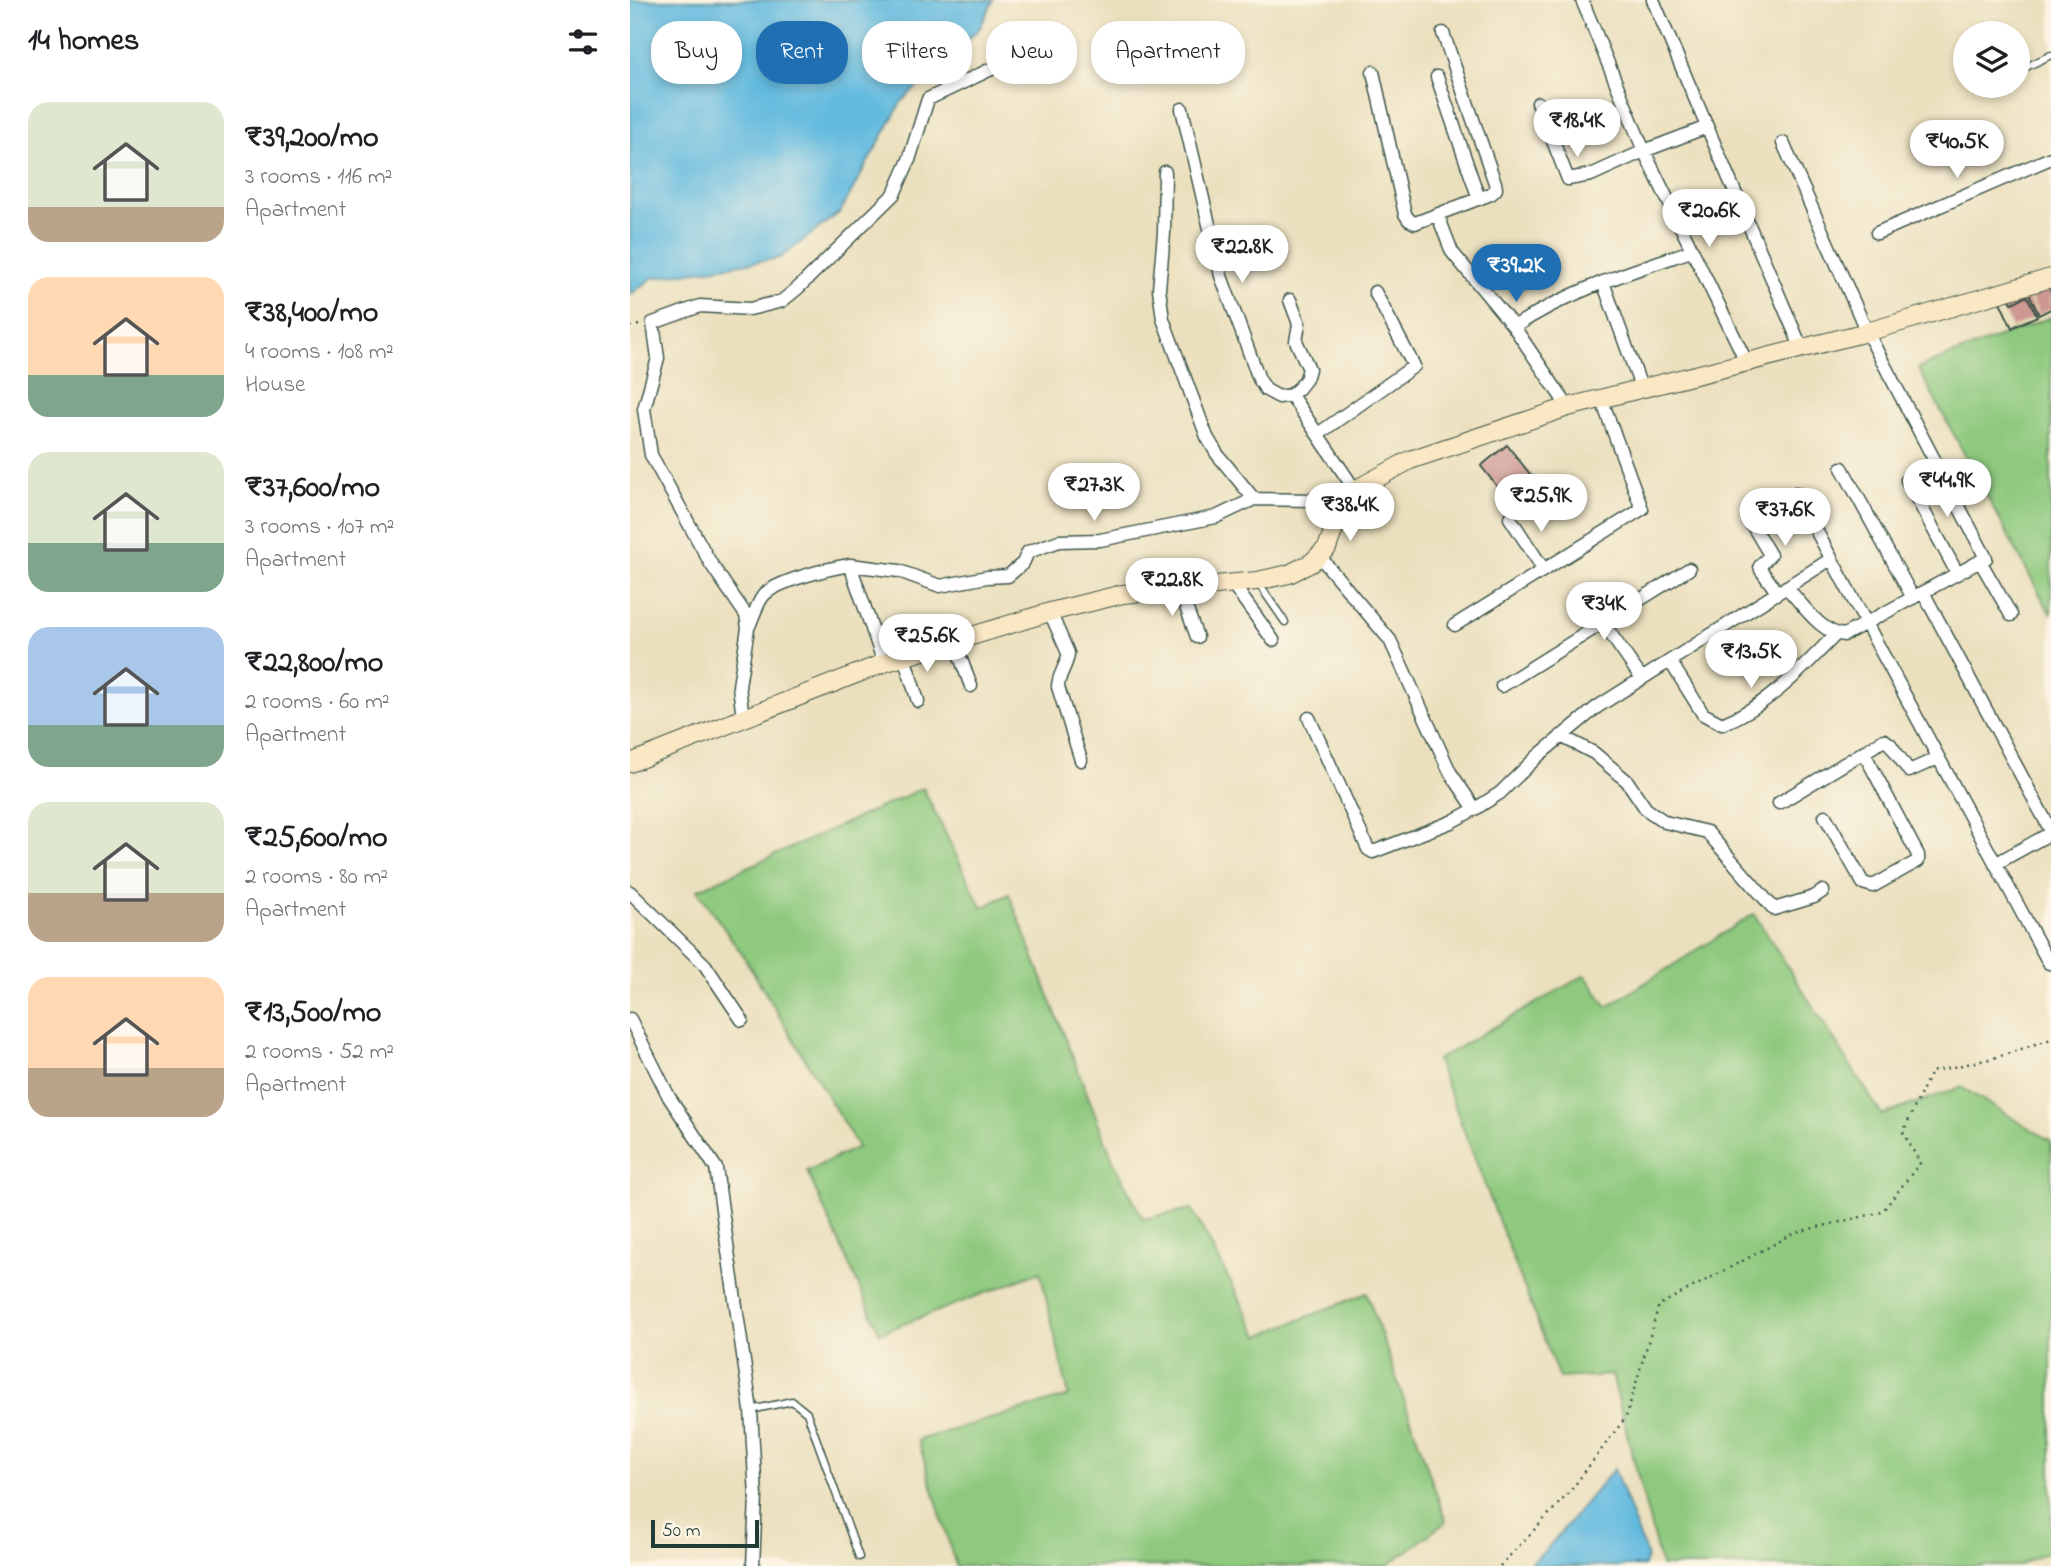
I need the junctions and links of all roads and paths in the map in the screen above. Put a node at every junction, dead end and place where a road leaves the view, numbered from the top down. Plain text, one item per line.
1 (1582, 0) edge
2 (1653, 0) edge
3 (1443, 33) dead end
4 (2051, 55) edge
5 (2030, 65) edge
6 (986, 72) edge
7 (1373, 72) dead end
8 (1437, 77) dead end
9 (1538, 103) dead end
10 (1182, 109) dead end
11 (1707, 127) junction
12 (1783, 142) dead end
13 (1644, 151) junction
14 (2051, 159) edge
15 (1165, 172) dead end
16 (1479, 199) junction
17 (1438, 216) junction
18 (1877, 233) dead end
19 (1691, 251) junction
20 (2051, 278) edge
21 (1602, 282) junction
22 (1375, 292) dead end
23 (1290, 300) dead end
24 (1514, 327) junction
25 (1867, 332) junction
26 (1801, 347) junction
27 (1746, 361) junction
28 (1641, 387) junction
29 (1291, 395) junction
30 (1601, 398) junction
31 (1568, 407) junction
32 (1318, 434) junction
33 (1842, 468) dead end
34 (1907, 480) dead end
35 (1355, 490) junction
36 (1796, 494) dead end
37 (1254, 499) junction
38 (1343, 504) junction
39 (1510, 518) dead end
40 (1751, 523) dead end
41 (1320, 556) junction
42 (1831, 559) junction
43 (1980, 561) junction
44 (850, 565) junction
45 (1689, 569) dead end
46 (1544, 570) junction
47 (1957, 573) junction
48 (1257, 581) junction
49 (1232, 583) junction
50 (1179, 588) junction
51 (1782, 590) junction
52 (1918, 595) junction
53 (1050, 612) junction
54 (2011, 615) dead end
55 (1285, 622) dead end
56 (1604, 622) junction
57 (1867, 624) junction
58 (1455, 625) dead end
59 (748, 628) junction
60 (1836, 634) junction
61 (1197, 637) dead end
62 (1273, 640) dead end
63 (954, 641) junction
64 (904, 657) junction
65 (1670, 661) junction
66 (884, 663) junction
67 (1642, 679) junction
68 (971, 686) dead end
69 (1502, 686) dead end
70 (918, 701) dead end
71 (743, 718) junction
72 (1309, 718) dead end
73 (1561, 736) junction
74 (1864, 753) junction
75 (1938, 758) junction
76 (1082, 760) dead end
77 (630, 763) edge
78 (1779, 803) dead end
79 (1475, 809) junction
80 (1825, 816) dead end
81 (2051, 832) edge
82 (1995, 864) junction
83 (1823, 891) dead end
84 (630, 892) edge
85 (2049, 963) dead end
86 (630, 1019) edge
87 (742, 1020) dead end
88 (2051, 1039) edge
89 (751, 1410) junction
90 (859, 1557) dead end
91 (753, 1566) edge
92 (1500, 1566) edge

1 - 13 street
2 - 11 street
3 - 16 street
4 - 5 lane
6 - 59 street
7 - 17 street
8 - 16 street
9 - 13 street
10 - 29 street
11 - 13 street
11 - 26 street
12 - 25 street
13 - 19 street
14 - 18 street
15 - 37 street
16 - 17 street
17 - 24 street
19 - 21 street
19 - 27 street
20 - 25 street
21 - 24 street
21 - 28 street
22 - 32 street
23 - 29 street
24 - 31 street
25 - 26 street
25 - 43 street
26 - 27 street
27 - 28 street
28 - 30 street
29 - 32 street
30 - 31 street
30 - 46 street
31 - 35 street
32 - 35 street
33 - 52 street
34 - 47 street
35 - 38 street
36 - 42 street
37 - 38 street
37 - 44 street
38 - 41 street
39 - 46 street
40 - 51 street
41 - 48 street
41 - 79 street
42 - 51 street
42 - 57 street
43 - 47 street
43 - 54 street
44 - 59 street
44 - 66 street
45 - 56 street
46 - 58 street
47 - 52 street
48 - 49 street
48 - 55 lane
49 - 50 street
49 - 62 street
50 - 53 street
50 - 61 street
51 - 60 street
51 - 65 street
52 - 57 street
52 - 81 street
53 - 63 street
53 - 76 street
56 - 67 street
56 - 69 street
57 - 60 street
57 - 75 street
59 - 71 street
60 - 65 street
63 - 64 street
63 - 68 street
64 - 66 street
64 - 70 street
65 - 67 street
66 - 71 street
67 - 73 street
71 - 77 street
72 - 79 street
73 - 79 street
73 - 83 street
74 - 75 street
74 - 78 street
74 - 80 street
75 - 82 street
81 - 82 street
82 - 85 street
84 - 87 street
86 - 89 street
88 - 92 path
89 - 90 lane
89 - 91 street

